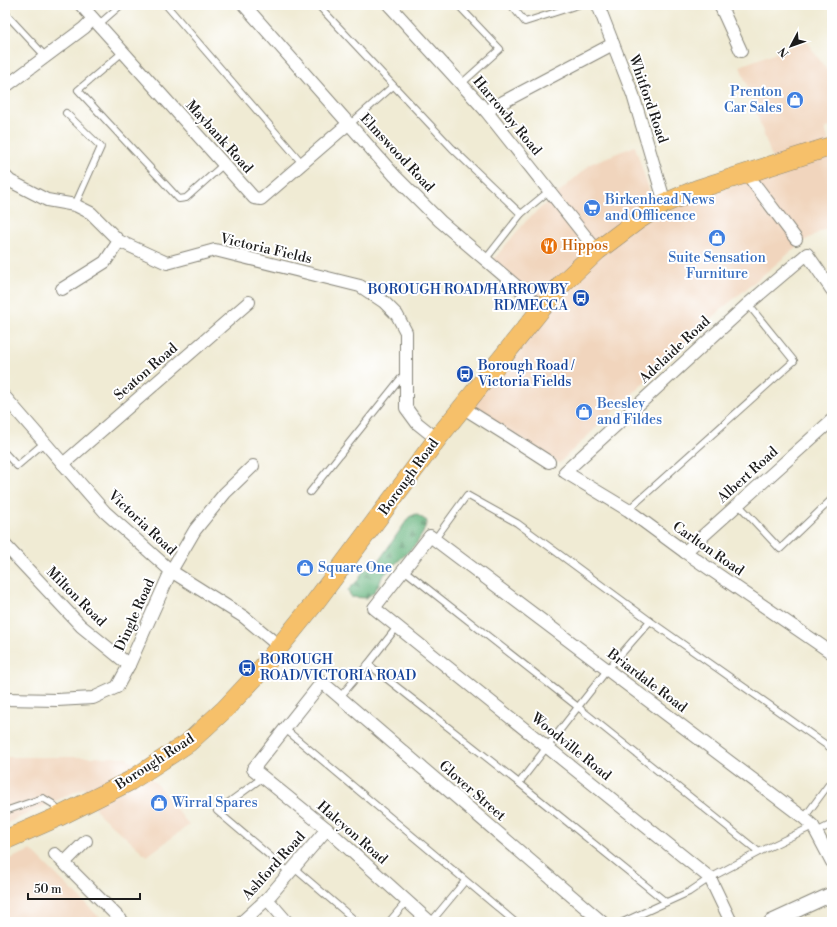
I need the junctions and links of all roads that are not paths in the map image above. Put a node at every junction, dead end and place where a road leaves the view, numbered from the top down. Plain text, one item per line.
1 (81, 5) edge
2 (121, 5) edge
3 (166, 5) edge
4 (244, 5) edge
5 (318, 5) edge
6 (389, 5) edge
7 (458, 5) edge
8 (511, 5) edge
9 (578, 5) edge
10 (720, 5) edge
11 (602, 6) edge
12 (5, 13) edge
13 (96, 22) junction
14 (613, 44) junction
15 (741, 51) dead end
16 (123, 52) junction
17 (46, 57) junction
18 (5, 80) edge
19 (461, 84) junction
20 (393, 86) junction
21 (486, 111) junction
22 (66, 113) dead end
23 (349, 124) junction
24 (832, 146) edge
25 (302, 163) junction
26 (224, 164) junction
27 (747, 174) junction
28 (7, 181) edge
29 (549, 191) junction
30 (665, 203) junction
31 (75, 205) junction
32 (521, 214) junction
33 (796, 239) dead end
34 (119, 241) junction
35 (597, 251) junction
36 (485, 260) junction
37 (62, 289) dead end
38 (832, 290) edge
39 (249, 302) dead end
40 (748, 304) junction
41 (542, 308) junction
42 (406, 372) junction
43 (7, 403) edge
44 (462, 407) junction
45 (832, 420) edge
46 (437, 439) junction
47 (44, 442) junction
48 (5, 453) edge
49 (549, 462) dead end
50 (63, 464) junction
51 (253, 466) dead end
52 (565, 472) joint
53 (310, 492) dead end
54 (832, 499) edge
55 (738, 504) junction
56 (628, 510) junction
57 (433, 538) junction
58 (5, 545) edge
59 (685, 552) junction
60 (404, 570) junction
61 (171, 571) junction
62 (650, 621) junction
63 (397, 627) junction
64 (280, 647) junction
65 (832, 653) edge
66 (368, 664) junction
67 (130, 665) junction
68 (608, 669) junction
69 (340, 697) junction
70 (5, 699) edge
71 (578, 707) junction
72 (285, 729) junction
73 (547, 747) junction
74 (832, 749) edge
75 (262, 778) junction
76 (832, 780) edge
77 (519, 783) junction
78 (5, 811) edge
79 (60, 816) junction
80 (804, 818) junction
81 (832, 824) edge
82 (327, 829) junction
83 (815, 829) junction
84 (5, 840) edge
85 (86, 841) dead end
86 (759, 852) junction
87 (55, 854) dead end
88 (832, 862) edge
89 (64, 863) junction
90 (292, 871) junction
91 (710, 878) junction
92 (465, 882) junction
93 (832, 894) edge
94 (267, 900) junction
95 (406, 902) junction
96 (666, 902) junction
97 (123, 922) edge
98 (242, 922) edge
99 (287, 922) edge
100 (357, 922) edge
101 (389, 922) edge
102 (430, 922) edge
103 (515, 922) edge
104 (602, 922) edge
105 (623, 922) edge
106 (731, 922) edge
107 (771, 922) edge

1 - 13 street, Maybank Road
2 - 13 lane
3 - 25 lane
4 - 23 street, Elmswood Road
5 - 20 lane
6 - 19 street, Harrowby Road
7 - 19 lane
8 - 9 lane
10 - 15 street
11 - 14 street, Whitford Road
12 - 17 lane
13 - 16 street, Maybank Road
13 - 17 street
14 - 21 street
14 - 30 street, Whitford Road
16 - 26 street, Maybank Road
16 - 26 lane
17 - 18 street
19 - 21 street, Harrowby Road
20 - 23 lane
20 - 32 lane
21 - 29 street, Harrowby Road
22 - 31 lane
23 - 25 street, Maybank Road
23 - 36 street, Elmswood Road
24 - 27 highway, Borough Road
25 - 26 street, Maybank Road
27 - 30 highway, Borough Road
27 - 33 street
28 - 31 street, Victoria Fields
29 - 32 lane
29 - 35 street, Harrowby Road
30 - 35 highway, Borough Road
31 - 34 street, Victoria Fields
32 - 36 lane
34 - 37 street
34 - 42 street, Victoria Fields
35 - 41 highway, Borough Road
36 - 41 street, Elmswood Road
38 - 40 street, Adelaide Road
39 - 50 street, Seaton Road
40 - 52 street, Adelaide Road
40 - 56 lane
41 - 44 highway, Borough Road
42 - 46 street, Victoria Fields
42 - 53 lane
43 - 47 street, Victoria Road
44 - 46 highway, Borough Road
44 - 49 street
45 - 55 street, Albert Road
46 - 64 highway, Borough Road
47 - 48 lane
47 - 50 street, Victoria Road
50 - 61 street, Victoria Road
51 - 61 street, Dingle Road
52 - 56 street, Carlton Road
54 - 55 lane
55 - 59 street, Albert Road
56 - 59 street, Carlton Road
57 - 60 street
57 - 62 lane
57 - 68 street, Briardale Road
58 - 67 street, Milton Road
59 - 65 street, Carlton Road
60 - 63 street, Woodville Road
60 - 71 lane
61 - 64 street, Victoria Road
61 - 67 street, Dingle Road
62 - 68 lane
62 - 74 lane
63 - 66 lane
63 - 73 street, Woodville Road
64 - 79 highway, Borough Road
66 - 69 lane
66 - 77 lane
67 - 70 street, Dingle Road
68 - 71 lane
68 - 80 street, Briardale Road
69 - 72 street, Glover Street
69 - 104 street, Glover Street
71 - 73 lane
71 - 86 lane
72 - 75 street, Halcyon Road
72 - 92 lane
73 - 77 lane
73 - 91 street, Woodville Road
75 - 82 street, Halcyon Road
75 - 90 lane
76 - 80 lane
77 - 96 lane
78 - 79 lane
79 - 84 highway, Borough Road
80 - 83 street, Briardale Road
81 - 83 lane
82 - 90 street, Ashford Road
82 - 95 street, Halcyon Road
83 - 86 lane
83 - 88 street, Briardale Road
85 - 89 street
86 - 91 lane
87 - 89 street
89 - 97 street
90 - 94 street, Ashford Road
90 - 100 lane
91 - 96 lane
91 - 106 street, Woodville Road
92 - 102 lane
92 - 103 lane
93 - 107 street
94 - 98 street, Ashford Road
94 - 99 street
95 - 101 lane
95 - 102 street, Halcyon Road
96 - 105 lane

